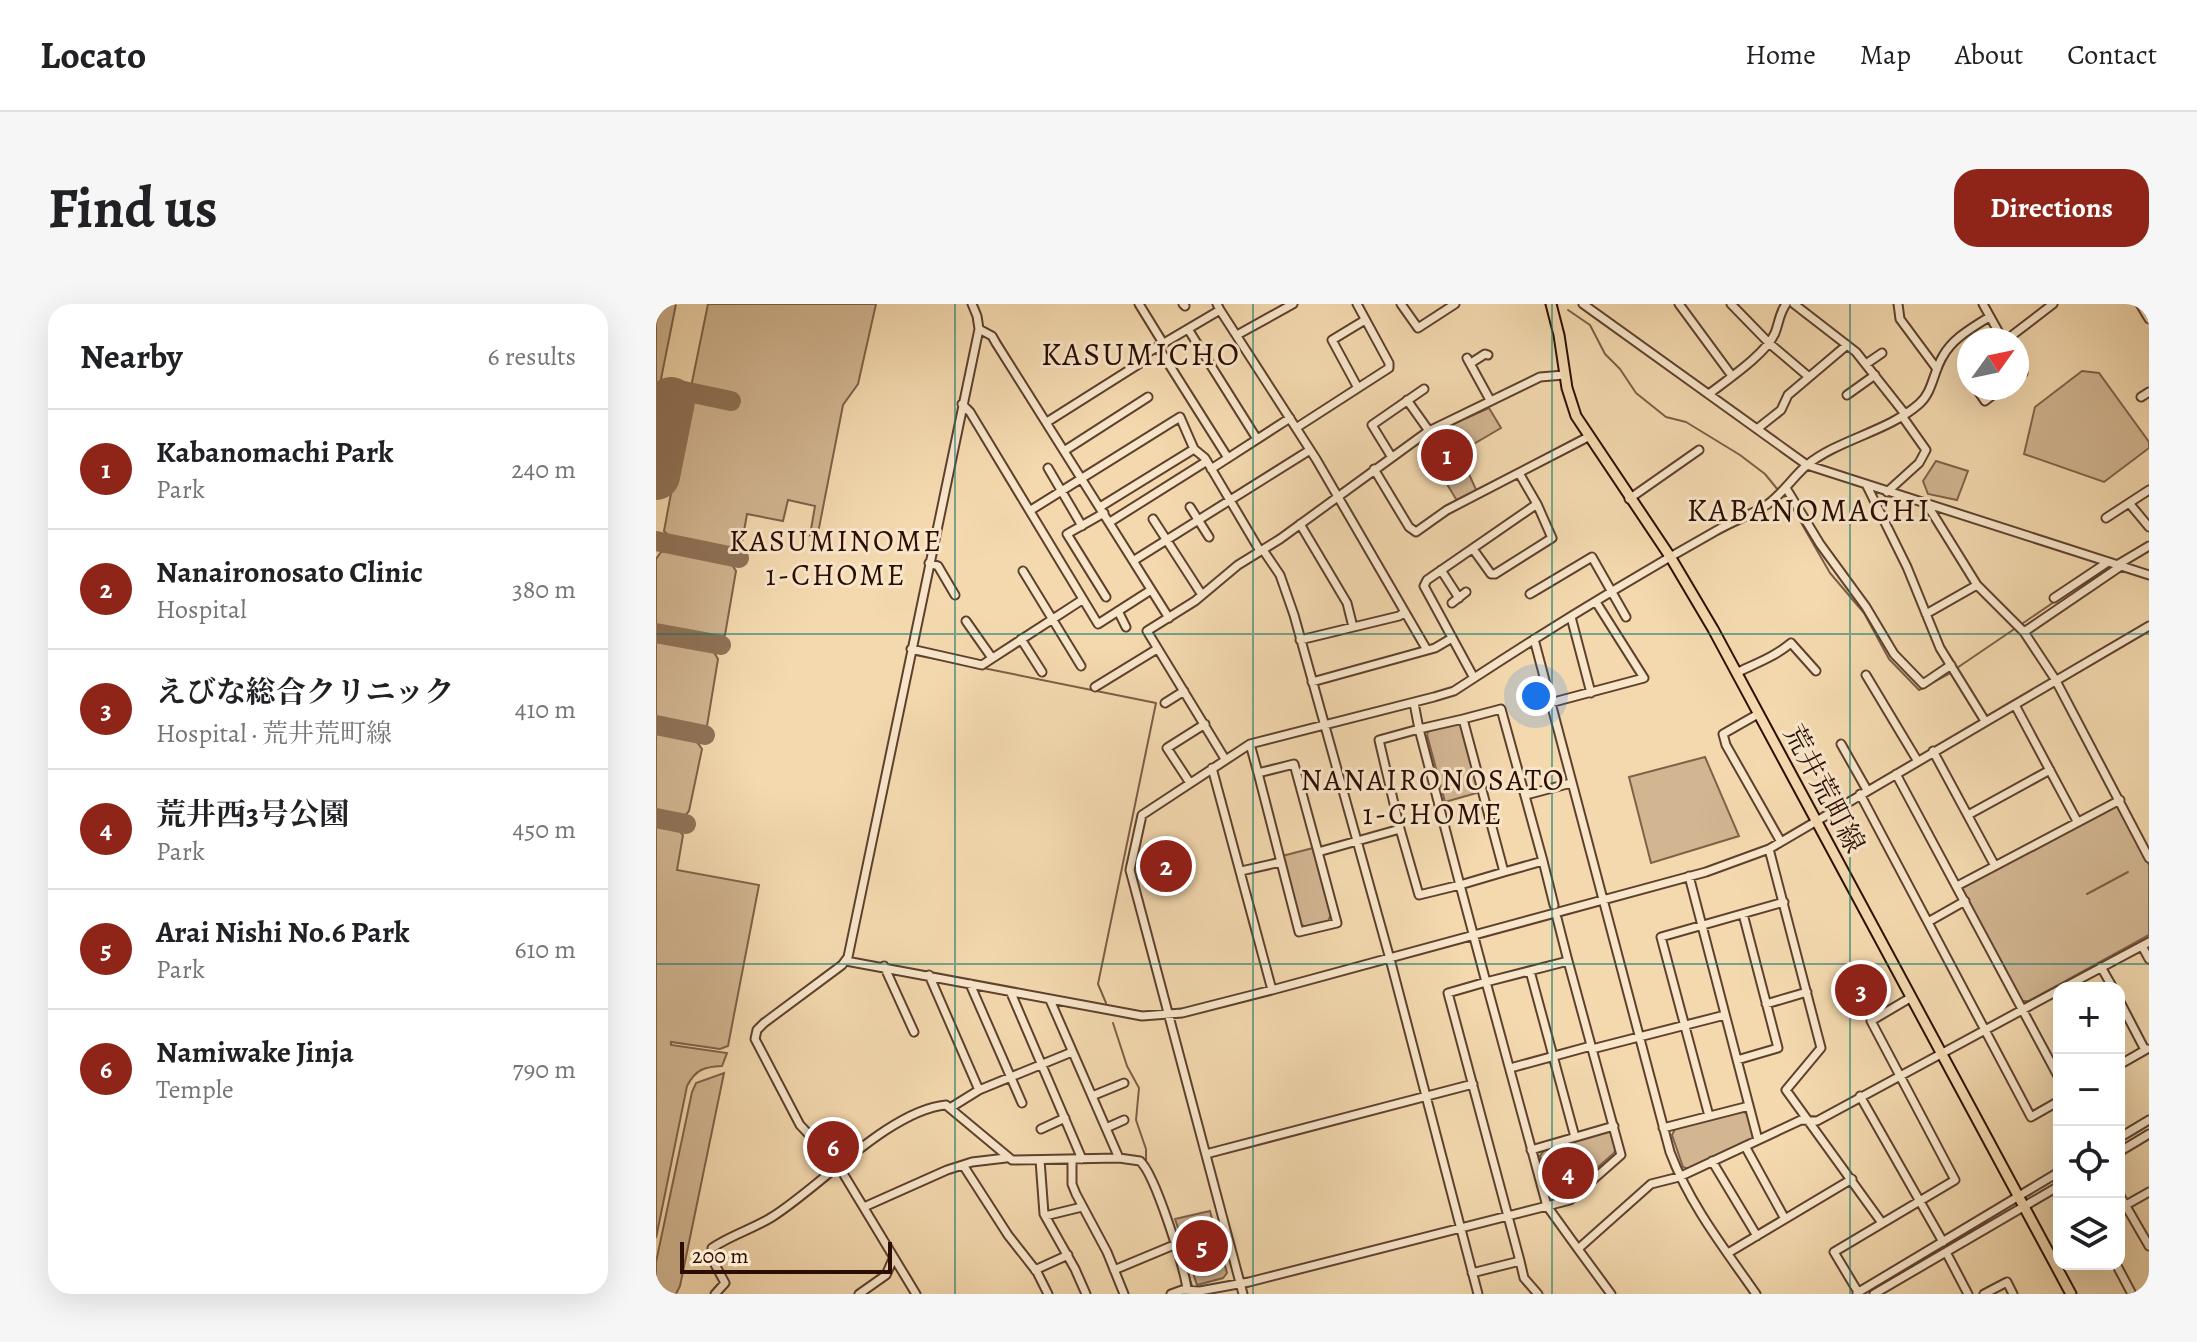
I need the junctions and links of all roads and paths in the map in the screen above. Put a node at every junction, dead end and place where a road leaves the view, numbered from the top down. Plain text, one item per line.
1 (972, 304) edge
2 (1139, 304) edge
3 (1293, 304) edge
4 (1357, 304) edge
5 (1401, 304) edge
6 (1455, 304) edge
7 (1551, 304) edge
8 (1583, 304) edge
9 (1679, 304) edge
10 (1731, 304) edge
11 (1786, 304) edge
12 (1794, 304) edge
13 (1898, 304) edge
14 (1983, 304) edge
15 (2053, 304) edge
16 (2140, 304) edge
17 (1218, 307) edge
18 (1989, 317) junction
19 (2149, 319) edge
20 (1365, 320) junction
21 (1996, 328) edge
22 (2020, 328) edge
23 (979, 329) junction
24 (1188, 329) junction
25 (1237, 335) junction
26 (1769, 343) junction
27 (1161, 345) junction
28 (1847, 345) junction
29 (1882, 353) dead end
30 (1488, 355) dead end
31 (1866, 364) junction
32 (1937, 369) junction
33 (1564, 375) junction
34 (1875, 375) junction
35 (1732, 376) junction
36 (1809, 377) junction
37 (1358, 388) junction
38 (1424, 389) dead end
39 (2149, 392) edge
40 (1709, 394) junction
41 (1847, 395) dead end
42 (1148, 397) dead end
43 (2141, 397) dead end
44 (1407, 400) junction
45 (1490, 400) junction
46 (962, 404) junction
47 (1904, 415) junction
48 (1290, 418) junction
49 (1047, 422) junction
50 (1296, 428) junction
51 (1757, 429) junction
52 (1429, 431) junction
53 (1588, 437) junction
54 (1257, 439) junction
55 (1194, 449) junction
56 (1310, 450) junction
57 (1699, 450) dead end
58 (1064, 451) junction
59 (1391, 456) junction
60 (1228, 458) junction
61 (1209, 465) junction
62 (1807, 465) junction
63 (1048, 468) dead end
64 (1374, 469) junction
65 (1519, 473) junction
66 (1081, 478) junction
67 (1867, 486) junction
68 (1785, 489) junction
69 (2149, 490) edge
70 (1062, 492) junction
71 (1887, 492) junction
72 (1338, 496) junction
73 (1629, 499) junction
74 (1230, 500) junction
75 (2129, 503) junction
76 (1537, 504) junction
77 (1928, 506) junction
78 (1190, 507) dead end
79 (1031, 510) junction
80 (1102, 510) junction
81 (2106, 518) dead end
82 (1153, 519) dead end
83 (1198, 520) junction
84 (1110, 522) junction
85 (1300, 524) junction
86 (1082, 526) junction
87 (2149, 527) edge
88 (1209, 537) dead end
89 (1167, 540) junction
90 (2149, 546) edge
91 (1473, 549) junction
92 (1262, 550) junction
93 (1671, 558) junction
94 (1133, 561) junction
95 (2108, 562) junction
96 (933, 564) junction
97 (2119, 566) junction
98 (1441, 570) junction
99 (1023, 571) dead end
100 (2149, 575) edge
101 (1977, 585) junction
102 (1151, 590) junction
103 (1466, 592) dead end
104 (1614, 592) junction
105 (1530, 594) dead end
106 (955, 595) dead end
107 (1202, 595) junction
108 (1106, 597) dead end
109 (2054, 598) dead end
110 (1082, 600) junction
111 (1596, 602) junction
112 (1118, 611) junction
113 (1405, 612) junction
114 (1926, 614) junction
115 (1571, 617) junction
116 (1626, 617) dead end
117 (1169, 618) junction
118 (1052, 619) junction
119 (966, 621) dead end
120 (2149, 626) edge
121 (1126, 627) dead end
122 (1353, 627) junction
123 (2020, 627) junction
124 (1452, 638) junction
125 (1021, 639) junction
126 (1534, 639) junction
127 (1300, 640) junction
128 (911, 649) junction
129 (1157, 649) junction
130 (1427, 650) junction
131 (992, 658) junction
132 (1130, 665) junction
133 (1081, 666) dead end
134 (1953, 669) junction
135 (1816, 671) dead end
136 (1042, 672) dead end
137 (1736, 673) junction
138 (1137, 675) dead end
139 (1866, 675) dead end
140 (1474, 678) junction
141 (2055, 679) junction
142 (1312, 682) junction
143 (1095, 687) dead end
144 (1184, 691) junction
145 (1591, 693) junction
146 (1165, 703) dead end
147 (1414, 703) junction
148 (1550, 703) junction
149 (2015, 705) junction
150 (1758, 714) junction
151 (1463, 719) junction
152 (1985, 721) junction
153 (1205, 724) junction
154 (1325, 727) junction
155 (1419, 729) junction
156 (1250, 744) junction
157 (1841, 744) dead end
158 (1933, 751) junction
159 (1225, 759) junction
160 (1917, 760) junction
161 (1212, 768) junction
162 (2050, 770) junction
163 (1258, 773) junction
164 (1896, 774) junction
165 (1190, 783) junction
166 (1571, 783) junction
167 (1864, 792) junction
168 (1526, 795) junction
169 (2120, 800) junction
170 (1968, 815) junction
171 (1816, 821) junction
172 (2077, 821) junction
173 (1400, 829) junction
174 (1356, 842) junction
175 (1781, 842) junction
176 (1769, 849) junction
177 (1318, 852) junction
178 (2149, 858) edge
179 (1543, 861) junction
180 (1281, 862) junction
181 (1995, 866) junction
182 (1241, 871) junction
183 (1504, 872) junction
184 (1689, 876) junction
185 (1460, 885) junction
186 (1957, 886) junction
187 (1601, 898) junction
188 (1965, 901) junction
189 (1784, 902) junction
190 (1554, 905) dead end
191 (1743, 914) junction
192 (1557, 918) dead end
193 (1928, 922) junction
194 (1702, 927) junction
195 (1473, 934) junction
196 (2145, 944) edge
197 (1390, 959) junction
198 (2149, 959) edge
199 (846, 961) junction
200 (1568, 961) junction
201 (884, 966) junction
202 (2101, 967) junction
203 (1530, 971) junction
204 (929, 975) junction
205 (1486, 982) junction
206 (2074, 982) edge
207 (2110, 982) edge
208 (970, 984) junction
209 (1272, 990) junction
210 (1807, 992) junction
211 (1011, 993) junction
212 (2053, 993) edge
213 (1910, 998) junction
214 (1050, 1000) junction
215 (1766, 1004) junction
216 (2023, 1009) junction
217 (2125, 1010) edge
218 (1169, 1015) junction
219 (1725, 1015) junction
220 (1685, 1026) junction
221 (1985, 1030) junction
222 (914, 1032) dead end
223 (1639, 1038) junction
224 (1592, 1048) junction
225 (2147, 1049) edge
226 (1072, 1052) junction
227 (1942, 1054) junction
228 (1553, 1056) junction
229 (1737, 1060) junction
230 (2125, 1062) edge
231 (1041, 1065) junction
232 (2053, 1066) edge
233 (1514, 1067) dead end
234 (1900, 1076) junction
235 (1011, 1077) junction
236 (1124, 1083) dead end
237 (1473, 1084) junction
238 (979, 1090) junction
239 (1092, 1096) junction
240 (1426, 1096) junction
241 (1860, 1096) junction
242 (1022, 1103) dead end
243 (2053, 1104) edge
244 (1749, 1106) junction
245 (950, 1108) junction
246 (1709, 1116) junction
247 (1065, 1118) junction
248 (1124, 1120) dead end
249 (1808, 1120) junction
250 (2149, 1120) edge
251 (1614, 1126) junction
252 (1106, 1128) junction
253 (1663, 1128) junction
254 (1041, 1129) dead end
255 (2125, 1134) edge
256 (2149, 1134) edge
257 (1575, 1137) junction
258 (1758, 1140) junction
259 (1745, 1146) junction
260 (2125, 1148) edge
261 (1531, 1150) junction
262 (1206, 1154) junction
263 (1006, 1158) junction
264 (1119, 1158) junction
265 (1072, 1159) junction
266 (1082, 1159) junction
267 (1040, 1160) junction
268 (1712, 1161) junction
269 (838, 1165) junction
270 (963, 1165) junction
271 (2053, 1176) edge
272 (1679, 1177) junction
273 (1852, 1179) junction
274 (2053, 1190) edge
275 (2149, 1192) edge
276 (2018, 1196) junction
277 (1919, 1202) junction
278 (2125, 1205) edge
279 (1547, 1206) junction
280 (864, 1207) junction
281 (1082, 1207) junction
282 (2023, 1207) junction
283 (2125, 1211) edge
284 (1045, 1216) junction
285 (1508, 1216) junction
286 (1785, 1219) junction
287 (1882, 1223) junction
288 (1460, 1229) junction
289 (1757, 1236) junction
290 (1943, 1242) junction
291 (1174, 1245) junction
292 (2149, 1246) edge
293 (1578, 1249) junction
294 (1946, 1252) junction
295 (1728, 1253) junction
296 (1068, 1255) junction
297 (893, 1259) junction
298 (1520, 1261) junction
299 (1035, 1270) junction
300 (1114, 1270) junction
301 (2119, 1270) edge
302 (1472, 1273) junction
303 (1240, 1283) junction
304 (1191, 1291) junction
305 (1857, 1293) edge
306 (715, 1294) edge
307 (859, 1294) edge
308 (916, 1294) edge
309 (1048, 1294) edge
310 (1086, 1294) edge
311 (1124, 1294) edge
312 (1171, 1294) edge
313 (1243, 1294) edge
314 (1478, 1294) edge
315 (1538, 1294) edge
316 (1611, 1294) edge
317 (1756, 1294) edge
318 (1874, 1294) edge
319 (1968, 1294) edge
320 (1984, 1294) edge
321 (2013, 1294) edge
322 (2071, 1294) edge
323 (2132, 1294) edge

1 - 23 street
2 - 27 street
3 - 25 street
4 - 20 street
5 - 6 street
7 - 33 main road, 荒井荒町線
8 - 40 street
9 - 35 street
10 - 26 street
11 - 26 street
12 - 28 street
13 - 32 street
14 - 18 street
15 - 22 street
16 - 19 street
17 - 24 street
17 - 25 street
18 - 21 street
18 - 32 street
20 - 37 street
20 - 37 street
23 - 46 street
23 - 49 street
24 - 27 street
24 - 54 street
25 - 48 street
26 - 35 street
26 - 36 street
27 - 49 street
27 - 60 street
28 - 31 street
28 - 36 street
29 - 31 street
30 - 45 street
31 - 34 street
32 - 47 street
33 - 45 street
33 - 53 main road, 荒井荒町線
34 - 41 street
34 - 47 street
35 - 40 street
36 - 51 street
37 - 50 street
38 - 44 street
39 - 43 street
40 - 51 street
42 - 58 street
44 - 52 street
44 - 59 street
45 - 52 street
46 - 79 street
46 - 96 street
47 - 62 street
47 - 71 street
48 - 50 street
48 - 54 street
49 - 58 street
50 - 56 street
51 - 62 street
52 - 59 street
53 - 65 street
53 - 73 main road, 荒井荒町線
54 - 60 street
55 - 61 street
55 - 66 street
55 - 80 street
56 - 72 street
56 - 74 street
57 - 73 street
58 - 66 street
59 - 64 street
60 - 61 street
61 - 74 street
61 - 84 street
62 - 67 street
62 - 68 street
63 - 70 street
64 - 65 street
64 - 72 street
65 - 76 street
66 - 70 street
66 - 80 street
67 - 71 street
67 - 114 street
68 - 93 street
68 - 134 street
69 - 75 street
70 - 79 street
70 - 86 street
71 - 77 street
72 - 85 street
72 - 113 street
73 - 93 main road, 荒井荒町線
74 - 83 street
74 - 92 street
75 - 81 street
75 - 87 street
76 - 91 street
76 - 91 street
77 - 95 street
77 - 101 street
78 - 83 street
79 - 110 street
80 - 84 street
80 - 86 street
82 - 89 street
83 - 88 street
83 - 89 street
84 - 94 street
85 - 92 street
85 - 122 street
86 - 108 street
89 - 94 street
89 - 107 street
90 - 97 street
91 - 98 street
92 - 107 street
92 - 127 street
93 - 104 street
93 - 137 main road, 荒井荒町線
94 - 102 street
95 - 97 street
95 - 109 street
96 - 106 street
96 - 128 street
97 - 100 street
97 - 123 street
98 - 103 street
98 - 124 street
99 - 118 street
101 - 114 street
101 - 123 street
102 - 112 street
102 - 117 street
104 - 105 street
104 - 111 street
104 - 116 street
107 - 117 street
110 - 112 street
110 - 118 street
111 - 115 street
111 - 145 street
112 - 121 street
113 - 122 street
113 - 130 street
114 - 134 street
115 - 126 street
115 - 145 street
117 - 129 street
118 - 125 street
118 - 133 street
119 - 131 street
120 - 141 street
122 - 127 street
123 - 141 street
124 - 130 street
124 - 140 street
125 - 131 street
125 - 136 street
126 - 140 street
126 - 148 street
127 - 142 street
128 - 131 street
128 - 199 street
129 - 132 street
129 - 144 street
130 - 142 street
132 - 138 street
132 - 143 street
134 - 152 street
135 - 137 street
137 - 150 main road, 荒井荒町線
139 - 160 street
140 - 147 street
141 - 149 street
141 - 169 street
142 - 154 street
144 - 146 street
144 - 153 street
145 - 148 street
147 - 154 street
147 - 155 street
148 - 166 street
149 - 152 street
149 - 162 street
150 - 171 main road, 荒井荒町線
150 - 175 street
151 - 155 street
151 - 168 street
151 - 183 street
152 - 158 street
153 - 159 street
153 - 165 street
154 - 156 street
154 - 174 street
155 - 173 street
155 - 185 street
156 - 159 street
156 - 163 street
157 - 167 street
158 - 160 street
158 - 170 street
159 - 161 street
160 - 164 street
161 - 165 street
161 - 182 street
162 - 170 street
162 - 172 street
163 - 177 street
163 - 180 street
164 - 167 street
164 - 186 street
165 - 218 street
166 - 168 street
166 - 187 street
167 - 171 street
167 - 193 street
168 - 179 street
169 - 172 street
169 - 178 street
170 - 181 street
171 - 175 street
171 - 213 main road, 荒井荒町線
172 - 181 street
173 - 174 street
173 - 185 street
174 - 177 street
174 - 197 street
175 - 176 street
176 - 184 street
176 - 189 street
177 - 180 street
179 - 183 street
179 - 190 street
180 - 182 street
181 - 186 street
182 - 209 street
183 - 185 street
184 - 187 street
184 - 194 street
185 - 195 street
186 - 188 street
187 - 195 street
187 - 223 street
188 - 193 street
188 - 216 street
189 - 191 street
189 - 210 street
191 - 194 street
191 - 215 street
192 - 200 street
193 - 221 street
194 - 219 street
194 - 220 street
195 - 197 street
195 - 205 street
196 - 198 street
196 - 202 street
197 - 209 street
197 - 240 street
199 - 201 street
199 - 269 street
200 - 203 street
200 - 224 street
201 - 204 street
201 - 222 street
202 - 206 street
202 - 207 street
203 - 205 street
203 - 228 street
204 - 208 street
204 - 238 street
205 - 237 street
205 - 261 street
208 - 211 street
208 - 235 street
209 - 218 street
210 - 215 street
210 - 249 street
211 - 214 street
211 - 231 street
212 - 216 street
213 - 227 main road, 荒井荒町線
213 - 234 street
214 - 218 street
214 - 226 street
215 - 229 street
216 - 221 street
216 - 232 street
217 - 225 street
218 - 262 street
219 - 220 street
219 - 229 street
220 - 223 street
220 - 246 street
221 - 227 street
221 - 243 street
223 - 224 street
223 - 253 street
224 - 228 street
224 - 251 street
225 - 230 street
226 - 231 street
226 - 239 street
227 - 234 street
227 - 276 main road, 荒井荒町線
228 - 233 street
228 - 257 street
229 - 244 street
231 - 235 street
231 - 247 street
234 - 241 street
234 - 277 street
235 - 238 street
235 - 242 street
236 - 239 street
237 - 240 street
237 - 285 street
238 - 245 street
239 - 252 street
240 - 262 street
240 - 288 street
241 - 249 street
241 - 277 street
244 - 246 street
244 - 258 street
245 - 263 street
245 - 269 street
246 - 253 street
247 - 254 street
247 - 266 street
248 - 252 street
249 - 258 street
249 - 273 street
250 - 255 street
251 - 257 street
251 - 279 street
252 - 264 street
253 - 272 street
256 - 260 street
257 - 261 street
258 - 259 street
259 - 268 street
259 - 286 street
261 - 279 street
262 - 303 street
263 - 267 street
263 - 270 street
264 - 266 street
264 - 291 street
265 - 266 street
265 - 267 street
265 - 281 street
267 - 284 street
268 - 272 street
268 - 289 street
269 - 280 street
269 - 306 street
270 - 280 street
270 - 299 street
271 - 276 street
272 - 293 street
272 - 295 street
273 - 286 street
273 - 287 street
274 - 282 street
275 - 278 street
276 - 282 main road, 荒井荒町線
276 - 290 street
277 - 287 street
277 - 290 street
279 - 285 street
279 - 293 street
280 - 297 street
281 - 284 street
281 - 300 street
282 - 294 street
282 - 322 main road, 荒井荒町線
283 - 292 street
284 - 296 street
285 - 288 street
285 - 298 street
286 - 289 street
287 - 305 street
288 - 302 street
288 - 303 street
289 - 295 street
290 - 305 street
291 - 300 street
291 - 304 street
293 - 316 street
294 - 318 street
294 - 319 street
295 - 317 street
296 - 299 street
296 - 310 street
297 - 307 street
297 - 308 street
298 - 302 street
298 - 315 street
299 - 309 street
300 - 311 street
301 - 323 street
302 - 314 street
303 - 304 street
303 - 313 street
304 - 312 street
320 - 321 street

